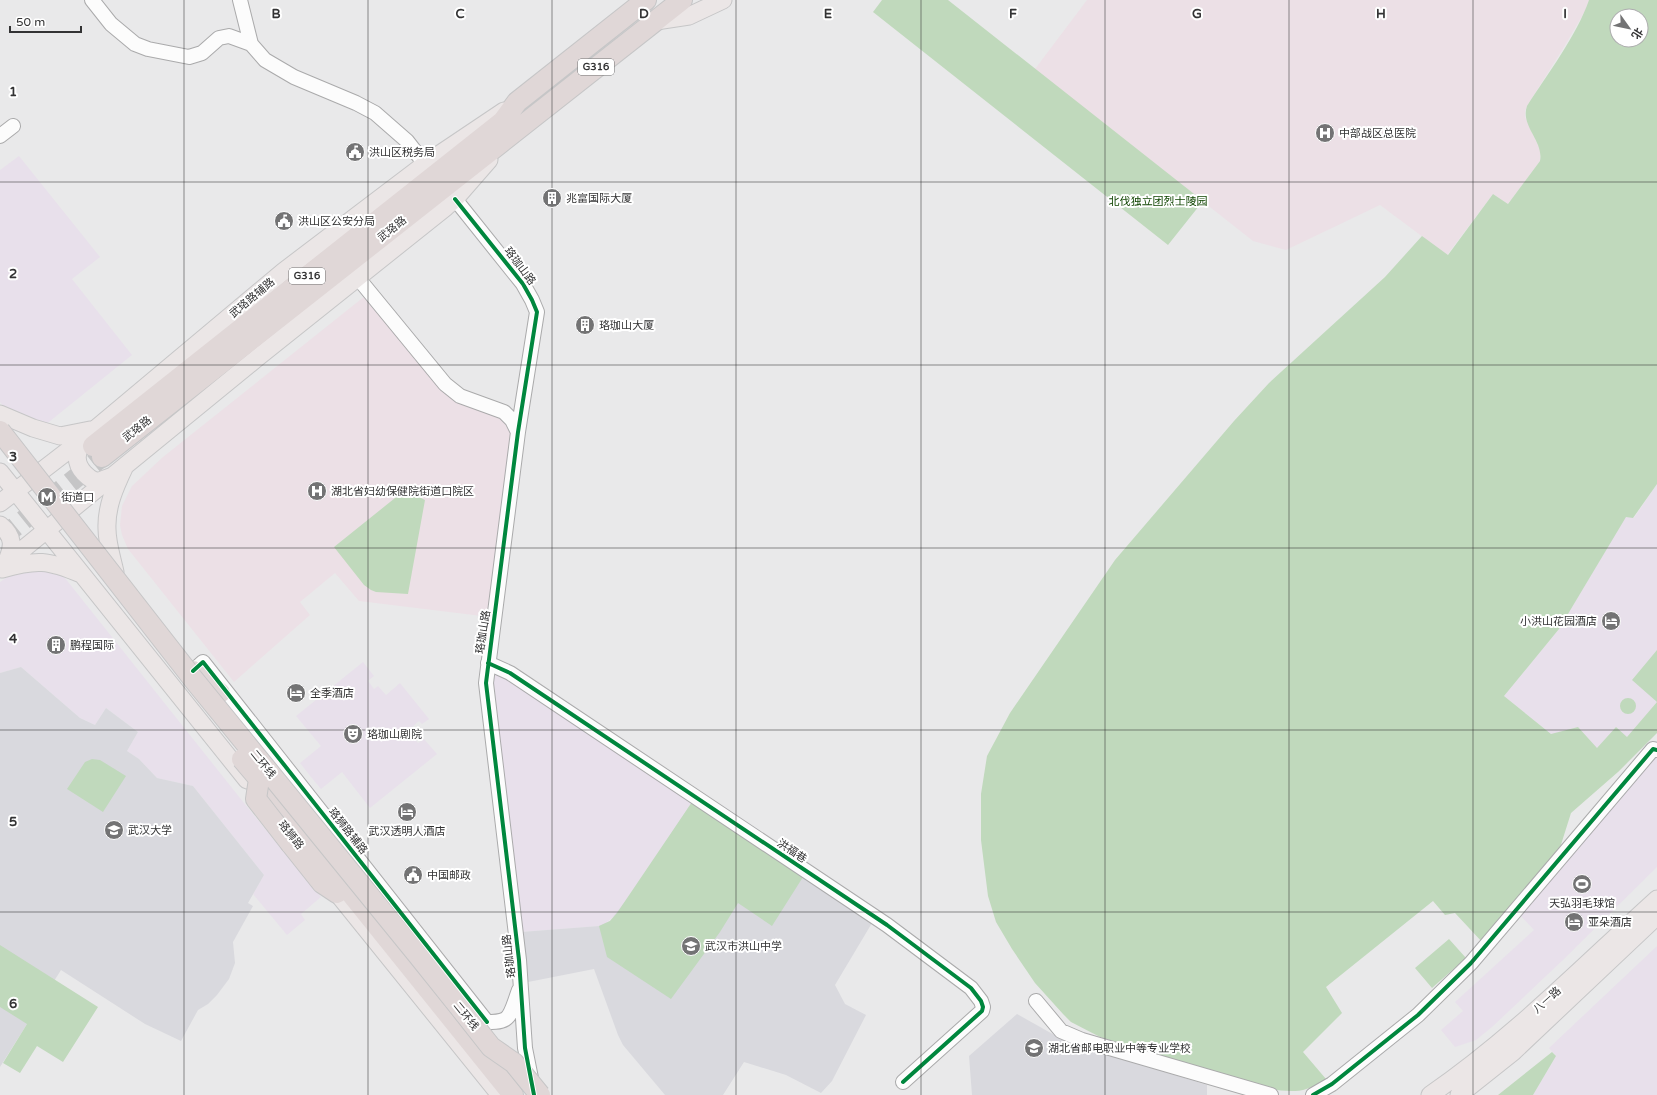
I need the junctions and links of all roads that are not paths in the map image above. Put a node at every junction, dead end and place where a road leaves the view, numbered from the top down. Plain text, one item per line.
1 (92, 0) edge
2 (240, 0) edge
3 (646, 0) edge
4 (682, 0) edge
5 (722, 0) edge
6 (656, 21) junction
7 (251, 44) junction
8 (517, 102) junction
9 (13, 126) dead end
10 (511, 134) junction
11 (0, 136) edge
12 (425, 164) junction
13 (455, 199) junction
14 (358, 278) junction
15 (0, 414) edge
16 (0, 422) edge
17 (0, 431) edge
18 (518, 432) junction
19 (94, 442) junction
20 (0, 453) edge
21 (126, 464) junction
22 (0, 472) edge
23 (38, 473) junction
24 (110, 477) junction
25 (16, 491) junction
26 (0, 503) edge
27 (70, 512) junction
28 (0, 525) edge
29 (47, 530) junction
30 (2, 567) edge
31 (115, 572) junction
32 (83, 575) junction
33 (488, 663) junction
34 (193, 671) junction
35 (1657, 750) edge
36 (259, 779) junction
37 (337, 893) junction
38 (1657, 899) edge
39 (1657, 916) edge
40 (417, 954) junction
41 (521, 984) junction
42 (1036, 1001) dead end
43 (481, 1022) junction
44 (491, 1047) junction
45 (903, 1082) dead end
46 (1464, 1093) edge
47 (500, 1095) edge
48 (513, 1095) edge
49 (529, 1095) edge
50 (534, 1095) edge
51 (540, 1095) edge
52 (1271, 1095) edge
53 (1313, 1095) edge
54 (1430, 1095) edge

1 - 7 street
2 - 7 street
3 - 8 highway, 武珞路 / G316
4 - 6 highway, 武珞路 / G316
5 - 6 main road
6 - 10 highway, 武珞路 / G316
7 - 12 street
8 - 12 main road, 武珞路辅路
8 - 19 highway, 武珞路 / G316
9 - 11 street
10 - 13 main road
10 - 19 highway, 武珞路 / G316
12 - 19 main road, 武珞路辅路
13 - 14 main road
13 - 18 street, 珞珈山路
14 - 18 street
14 - 21 main road
15 - 19 main road
16 - 23 main road
17 - 40 highway, 二环线, bridge
18 - 33 street, 珞珈山路
19 - 23 main road, 武珞路辅路
19 - 24 main road
20 - 36 highway, 二环线, bridge
21 - 24 main road
21 - 31 main road
22 - 25 main road, 珞狮路
23 - 25 main road, 武珞路辅路
23 - 27 main road
24 - 27 main road
25 - 26 main road, 武珞路辅路
25 - 29 main road, 珞狮路
27 - 29 main road
27 - 31 main road
28 - 30 main road
29 - 30 main road
29 - 32 main road, 珞狮路
30 - 32 main road
31 - 34 main road
32 - 37 main road, 珞狮路
33 - 41 street, 珞珈山路
33 - 45 street, 洪福巷
34 - 40 highway
34 - 43 main road
35 - 53 street
36 - 37 highway, bridge
36 - 48 highway, 二环线
37 - 47 main road, 珞狮路
38 - 54 main road, 八一路
39 - 46 main road, 八一路
40 - 44 highway, 二环线, bridge
41 - 43 street, 珞珈山路
41 - 50 street, 珞珈山路
42 - 52 street
43 - 50 main road
44 - 49 highway, 二环线, bridge
44 - 51 highway, bridge

